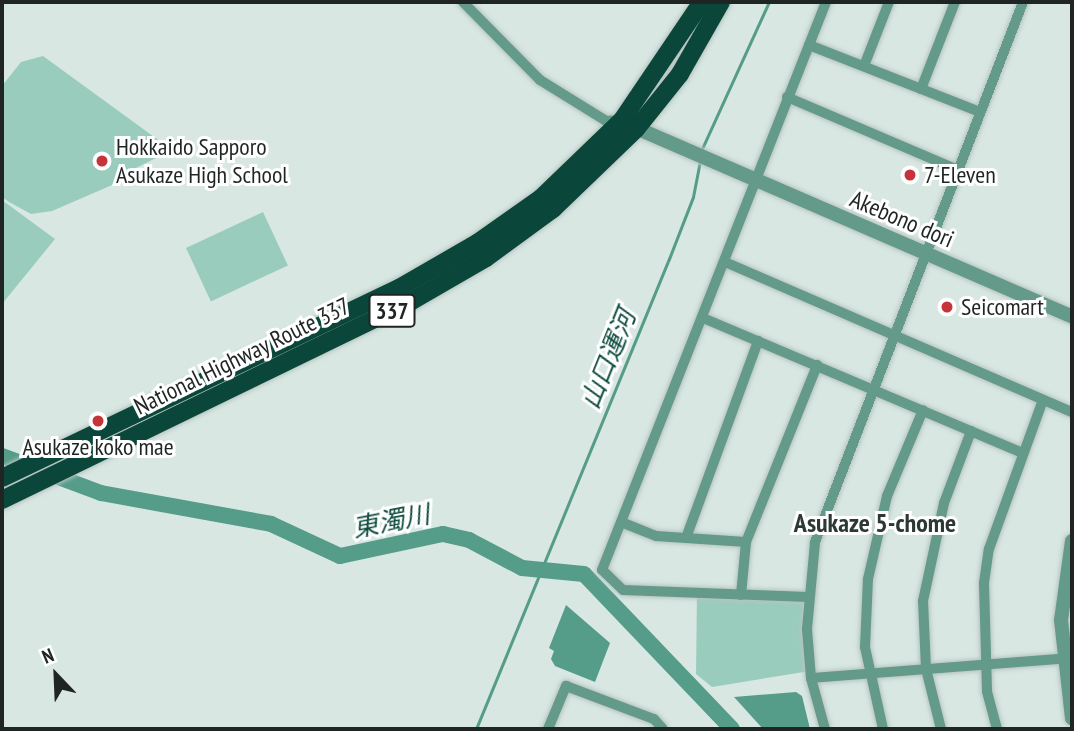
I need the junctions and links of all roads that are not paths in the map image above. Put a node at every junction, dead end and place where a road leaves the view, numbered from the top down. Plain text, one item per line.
1 (463, 2) edge
2 (702, 2) edge
3 (722, 2) edge
4 (826, 2) edge
5 (890, 2) edge
6 (955, 2) edge
7 (1023, 2) edge
8 (809, 45) junction
9 (864, 66) junction
10 (921, 89) junction
11 (787, 97) junction
12 (980, 112) junction
13 (629, 125) junction
14 (958, 170) junction
15 (755, 181) junction
16 (925, 254) junction
17 (725, 262) junction
18 (1072, 317) edge
19 (703, 318) junction
20 (893, 336) junction
21 (758, 341) junction
22 (817, 365) junction
23 (872, 389) junction
24 (1043, 400) junction
25 (923, 410) junction
26 (1072, 412) edge
27 (971, 431) junction
28 (1022, 453) junction
29 (6, 476) edge
30 (2, 500) edge
31 (621, 522) junction
32 (686, 538) junction
33 (746, 541) junction
34 (1072, 541) edge
35 (741, 595) junction
36 (808, 597) junction
37 (1068, 658) edge
38 (985, 664) junction
39 (926, 669) junction
40 (868, 674) junction
41 (811, 678) junction
42 (1072, 718) edge
43 (548, 729) edge
44 (663, 729) edge
45 (825, 729) edge
46 (883, 729) edge
47 (941, 729) edge
48 (997, 729) edge

1 - 13 street
2 - 13 highway, National Highway Route 337 / 337
3 - 13 highway, National Highway Route 337 / 337
4 - 8 street
5 - 9 street
6 - 10 street
7 - 12 street
8 - 9 street
8 - 11 street
9 - 10 street
10 - 12 street
11 - 14 street
11 - 15 street
12 - 14 street
13 - 15 street, Akebono dori
13 - 29 highway, National Highway Route 337 / 337
13 - 30 highway, National Highway Route 337 / 337
14 - 16 street
15 - 16 street, Akebono dori
15 - 17 street
16 - 18 street, Akebono dori
16 - 20 street
17 - 19 street
17 - 20 street
19 - 21 street
19 - 31 street
20 - 23 street
20 - 24 street
21 - 22 street
21 - 32 street
22 - 23 street
22 - 33 street
23 - 25 street
23 - 36 street
24 - 26 street
24 - 28 street
25 - 27 street
25 - 40 street
27 - 28 street
27 - 39 street
28 - 38 street
31 - 32 street
31 - 35 street
32 - 33 street
33 - 35 street
34 - 37 street
35 - 36 street
36 - 41 street
37 - 38 street
37 - 42 street
38 - 39 street
38 - 48 street
39 - 40 street
39 - 47 street
40 - 41 street
40 - 46 street
41 - 45 street
43 - 44 street

